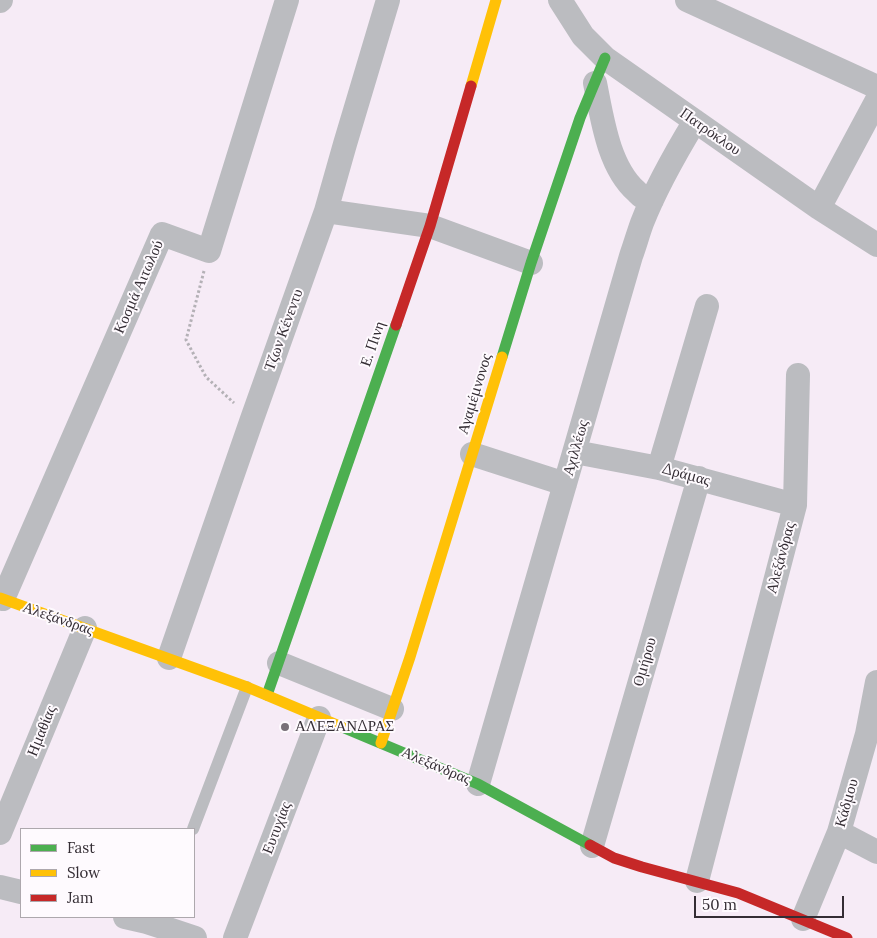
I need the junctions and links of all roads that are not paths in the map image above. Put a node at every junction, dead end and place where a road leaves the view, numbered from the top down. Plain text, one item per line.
1 (287, 0) edge
2 (388, 0) edge
3 (496, 0) edge
4 (560, 0) edge
5 (687, 0) edge
6 (604, 58) junction
7 (594, 83) junction
8 (877, 87) edge
9 (877, 100) edge
10 (695, 121) junction
11 (652, 200) junction
12 (819, 208) junction
13 (326, 211) junction
14 (430, 226) junction
15 (877, 245) edge
16 (531, 263) junction
17 (707, 306) dead end
18 (798, 375) dead end
19 (575, 452) junction
20 (472, 454) junction
21 (660, 468) junction
22 (699, 478) junction
23 (565, 484) junction
24 (795, 505) junction
25 (1, 599) edge
26 (85, 628) junction
27 (170, 658) junction
28 (278, 663) junction
29 (877, 682) edge
30 (246, 687) junction
31 (268, 695) junction
32 (392, 709) junction
33 (319, 718) junction
34 (872, 736) edge
35 (381, 742) junction
36 (478, 784) junction
37 (193, 828) edge
38 (839, 832) junction
39 (0, 833) edge
40 (592, 846) junction
41 (877, 852) edge
42 (697, 881) junction
43 (0, 887) edge
44 (20, 892) edge
45 (133, 918) edge
46 (803, 920) junction
47 (158, 921) edge
48 (840, 937) edge
49 (195, 938) edge
50 (235, 938) edge

1 - 25 street, Κοσμά Αιτωλού
2 - 13 street, Τζων Κένεντυ
3 - 14 street, Ε. Πινη
4 - 6 street, Πατρόκλου
5 - 8 street
6 - 7 street, Αγαμέμνονος
6 - 10 street, Πατρόκλου
7 - 11 street
7 - 16 street, Αγαμέμνονος
9 - 12 street
10 - 11 street, Αχιλλέως
10 - 12 street, Πατρόκλου
11 - 19 street, Αχιλλέως
12 - 15 street, Πατρόκλου
13 - 14 street
13 - 27 street, Τζων Κένεντυ
14 - 16 street
14 - 28 street, Ε. Πινη
16 - 20 street, Αγαμέμνονος
17 - 21 street
18 - 24 street, Αλεξάνδρας
19 - 21 street, Δράμας
19 - 23 street, Αχιλλέως
20 - 23 street
20 - 32 street, Αγαμέμνονος
21 - 22 street, Δράμας
22 - 24 street, Δράμας
22 - 40 street, Ομήρου
23 - 36 street, Αχιλλέως
24 - 42 street, Αλεξάνδρας
25 - 26 street, Αλεξάνδρας
26 - 27 street, Αλεξάνδρας
26 - 39 street, Ημαθίας
27 - 30 street, Αλεξάνδρας
28 - 31 street, Ε. Πινη
28 - 32 street
29 - 34 street, Κάδμου
30 - 31 street, Αλεξάνδρας
30 - 37 lane
31 - 33 street, Αλεξάνδρας
32 - 35 street, Αγαμέμνονος
33 - 35 street, Αλεξάνδρας
33 - 50 street, Ευτυχίας
34 - 38 street, Κάδμου
35 - 36 street, Αλεξάνδρας
36 - 40 street, Αλεξάνδρας
38 - 41 street
38 - 46 street, Κάδμου
40 - 42 street, Αλεξάνδρας
42 - 46 street, Αλεξάνδρας
43 - 44 street
45 - 47 street
46 - 48 street, Αλεξάνδρας
47 - 49 street

